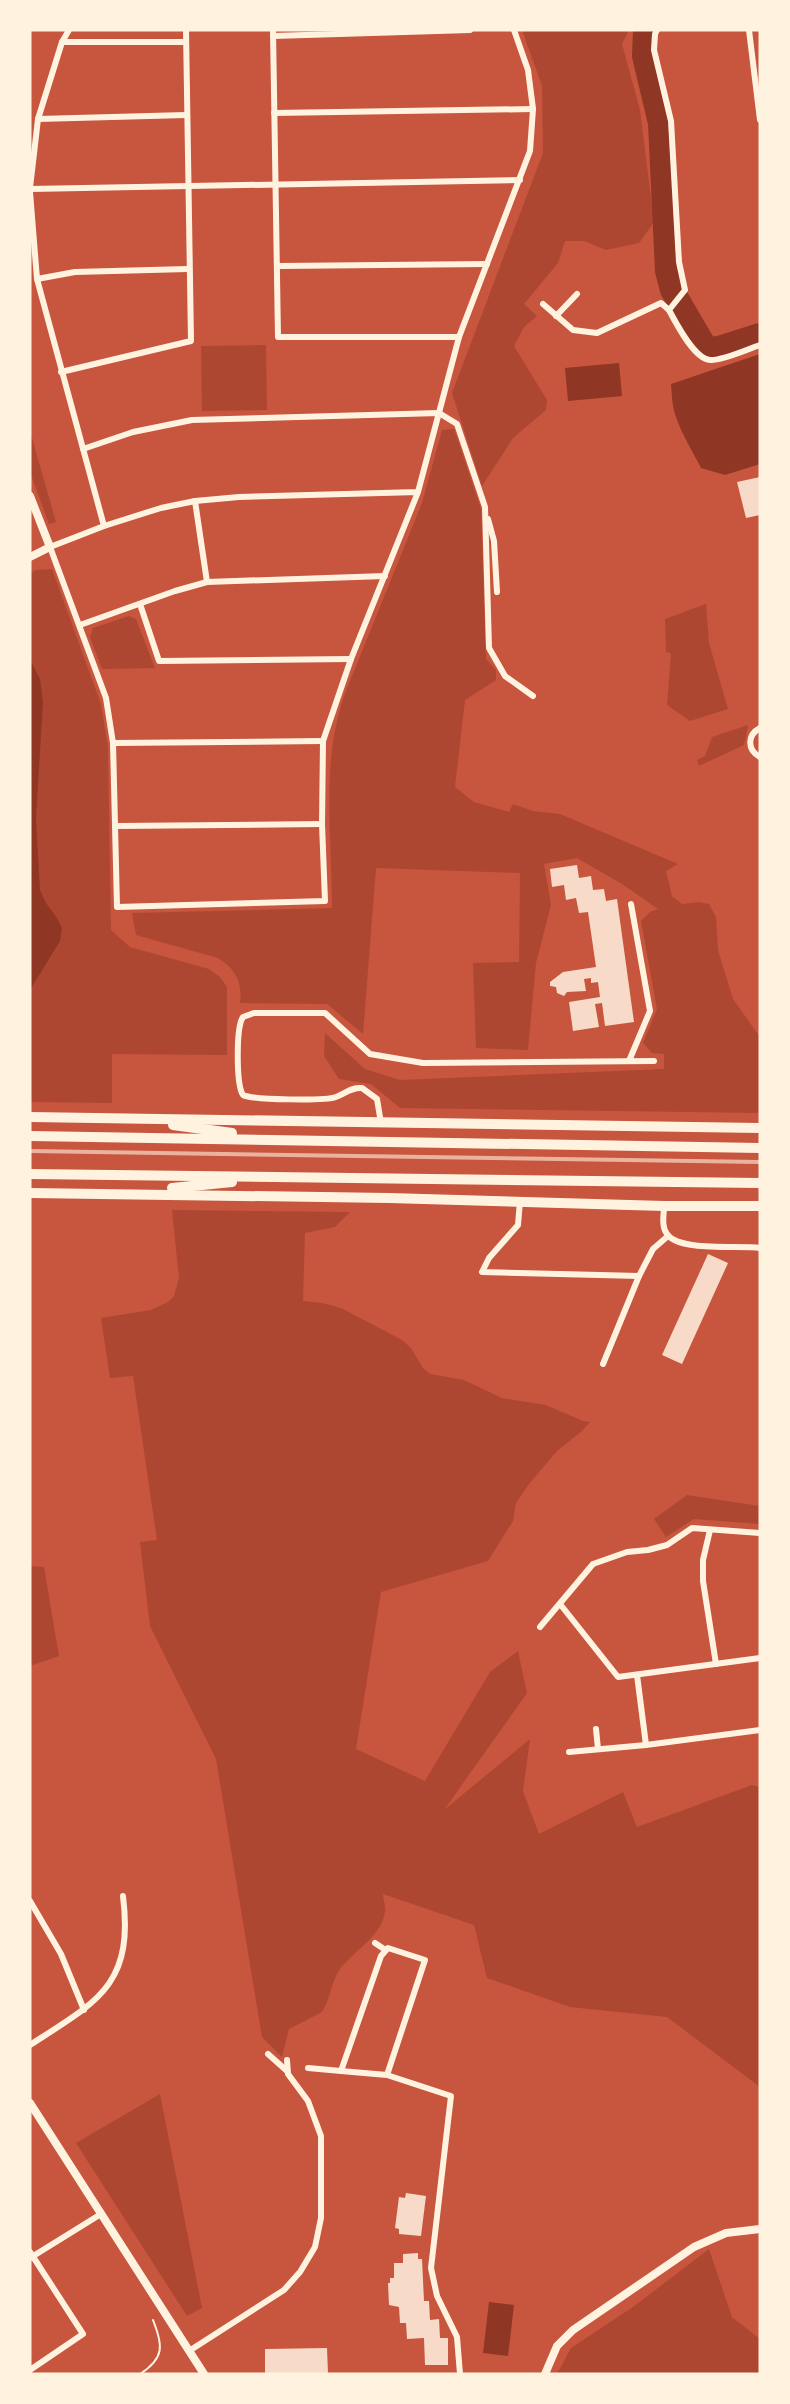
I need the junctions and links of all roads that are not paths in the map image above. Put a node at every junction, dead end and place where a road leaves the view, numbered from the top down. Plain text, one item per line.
1 (69, 30) edge
2 (186, 30) edge
3 (470, 30) edge
4 (514, 30) edge
5 (657, 30) edge
6 (749, 30) edge
7 (273, 33) edge
8 (62, 42) junction
9 (186, 42) junction
10 (759, 108) edge
11 (533, 109) junction
12 (274, 112) junction
13 (186, 115) junction
14 (38, 118) junction
15 (760, 120) edge
16 (520, 180) junction
17 (274, 184) junction
18 (188, 186) junction
19 (30, 190) edge
20 (487, 264) junction
21 (278, 266) junction
22 (189, 269) junction
23 (37, 279) junction
24 (577, 294) dead end
25 (543, 304) dead end
26 (670, 309) junction
27 (556, 316) junction
28 (459, 337) junction
29 (760, 345) edge
30 (61, 372) junction
31 (439, 413) junction
32 (83, 449) junction
33 (418, 492) junction
34 (30, 496) edge
35 (195, 501) junction
36 (485, 507) junction
37 (104, 526) junction
38 (50, 547) junction
39 (30, 557) edge
40 (385, 576) junction
41 (207, 582) junction
42 (497, 592) dead end
43 (140, 604) junction
44 (80, 625) junction
45 (351, 658) junction
46 (533, 696) dead end
47 (760, 728) edge
48 (323, 741) junction
49 (113, 743) junction
50 (760, 756) edge
51 (322, 824) junction
52 (116, 826) junction
53 (631, 904) dead end
54 (629, 1061) junction
55 (654, 1061) dead end
56 (30, 1117) edge
57 (123, 1118) junction
58 (381, 1123) junction
59 (760, 1128) edge
60 (30, 1136) edge
61 (280, 1139) junction
62 (760, 1148) edge
63 (30, 1174) edge
64 (280, 1177) junction
65 (760, 1183) edge
66 (30, 1193) edge
67 (124, 1194) junction
68 (520, 1200) junction
69 (664, 1206) junction
70 (760, 1206) edge
71 (668, 1236) junction
72 (760, 1248) edge
73 (639, 1276) junction
74 (603, 1364) dead end
75 (710, 1530) junction
76 (760, 1533) edge
77 (560, 1604) junction
78 (540, 1627) dead end
79 (760, 1658) edge
80 (716, 1664) junction
81 (637, 1675) junction
82 (596, 1729) dead end
83 (760, 1730) edge
84 (646, 1745) junction
85 (597, 1749) junction
86 (568, 1752) dead end
87 (123, 1896) dead end
88 (30, 1901) edge
89 (375, 1943) dead end
90 (384, 1949) junction
91 (84, 2010) junction
92 (30, 2045) edge
93 (268, 2054) dead end
94 (308, 2068) dead end
95 (341, 2071) junction
96 (387, 2075) junction
97 (30, 2103) edge
98 (101, 2214) junction
99 (760, 2229) edge
100 (31, 2255) edge
101 (189, 2351) junction
102 (30, 2370) edge
103 (204, 2374) edge
104 (460, 2374) edge
105 (545, 2374) edge

1 - 8 street
2 - 9 street
3 - 7 street
4 - 11 street
5 - 26 street
6 - 10 street
7 - 12 street
8 - 9 street
8 - 14 street
9 - 13 street
10 - 15 street
11 - 12 street
11 - 16 street
12 - 17 street
13 - 14 street
13 - 18 street
14 - 19 street
16 - 17 street
16 - 20 street
17 - 18 street
17 - 21 street
18 - 19 street
18 - 22 street
19 - 23 street
20 - 21 street
20 - 28 street
21 - 28 street
22 - 23 street
22 - 30 street
23 - 30 street
24 - 27 street
25 - 27 street
26 - 27 street
26 - 29 street
28 - 31 street
30 - 32 street
31 - 32 street
31 - 33 street
31 - 36 street
32 - 37 street
33 - 35 street
33 - 40 street
34 - 38 street
35 - 37 street
35 - 41 street
36 - 42 street
36 - 46 street
37 - 38 street
38 - 39 street
38 - 44 street
40 - 41 street
40 - 45 street
41 - 43 street
43 - 44 street
43 - 45 street
44 - 49 street
45 - 48 street
47 - 50 street
48 - 49 street
48 - 51 street
49 - 52 street
51 - 52 street
51 - 52 street
53 - 54 street
54 - 55 street
54 - 58 street
56 - 57 highway
57 - 58 highway
57 - 61 highway
58 - 59 highway
60 - 61 highway
61 - 62 highway
63 - 64 highway
64 - 65 highway
64 - 67 highway
66 - 67 highway
67 - 68 highway
68 - 69 highway
68 - 73 street
69 - 70 highway
69 - 71 street
71 - 72 street
71 - 73 street
73 - 74 street
75 - 76 street
75 - 77 street
75 - 80 street
77 - 78 street
77 - 81 street
79 - 80 street
80 - 81 street
81 - 84 street
82 - 85 street
83 - 84 street
84 - 85 street
85 - 86 street
87 - 91 street
88 - 91 street
89 - 90 street
90 - 95 street
90 - 96 street
91 - 92 street
93 - 101 street
94 - 95 street
95 - 96 street
96 - 104 street
97 - 98 street
98 - 100 street
98 - 101 street
99 - 105 street
100 - 102 street
101 - 103 street

